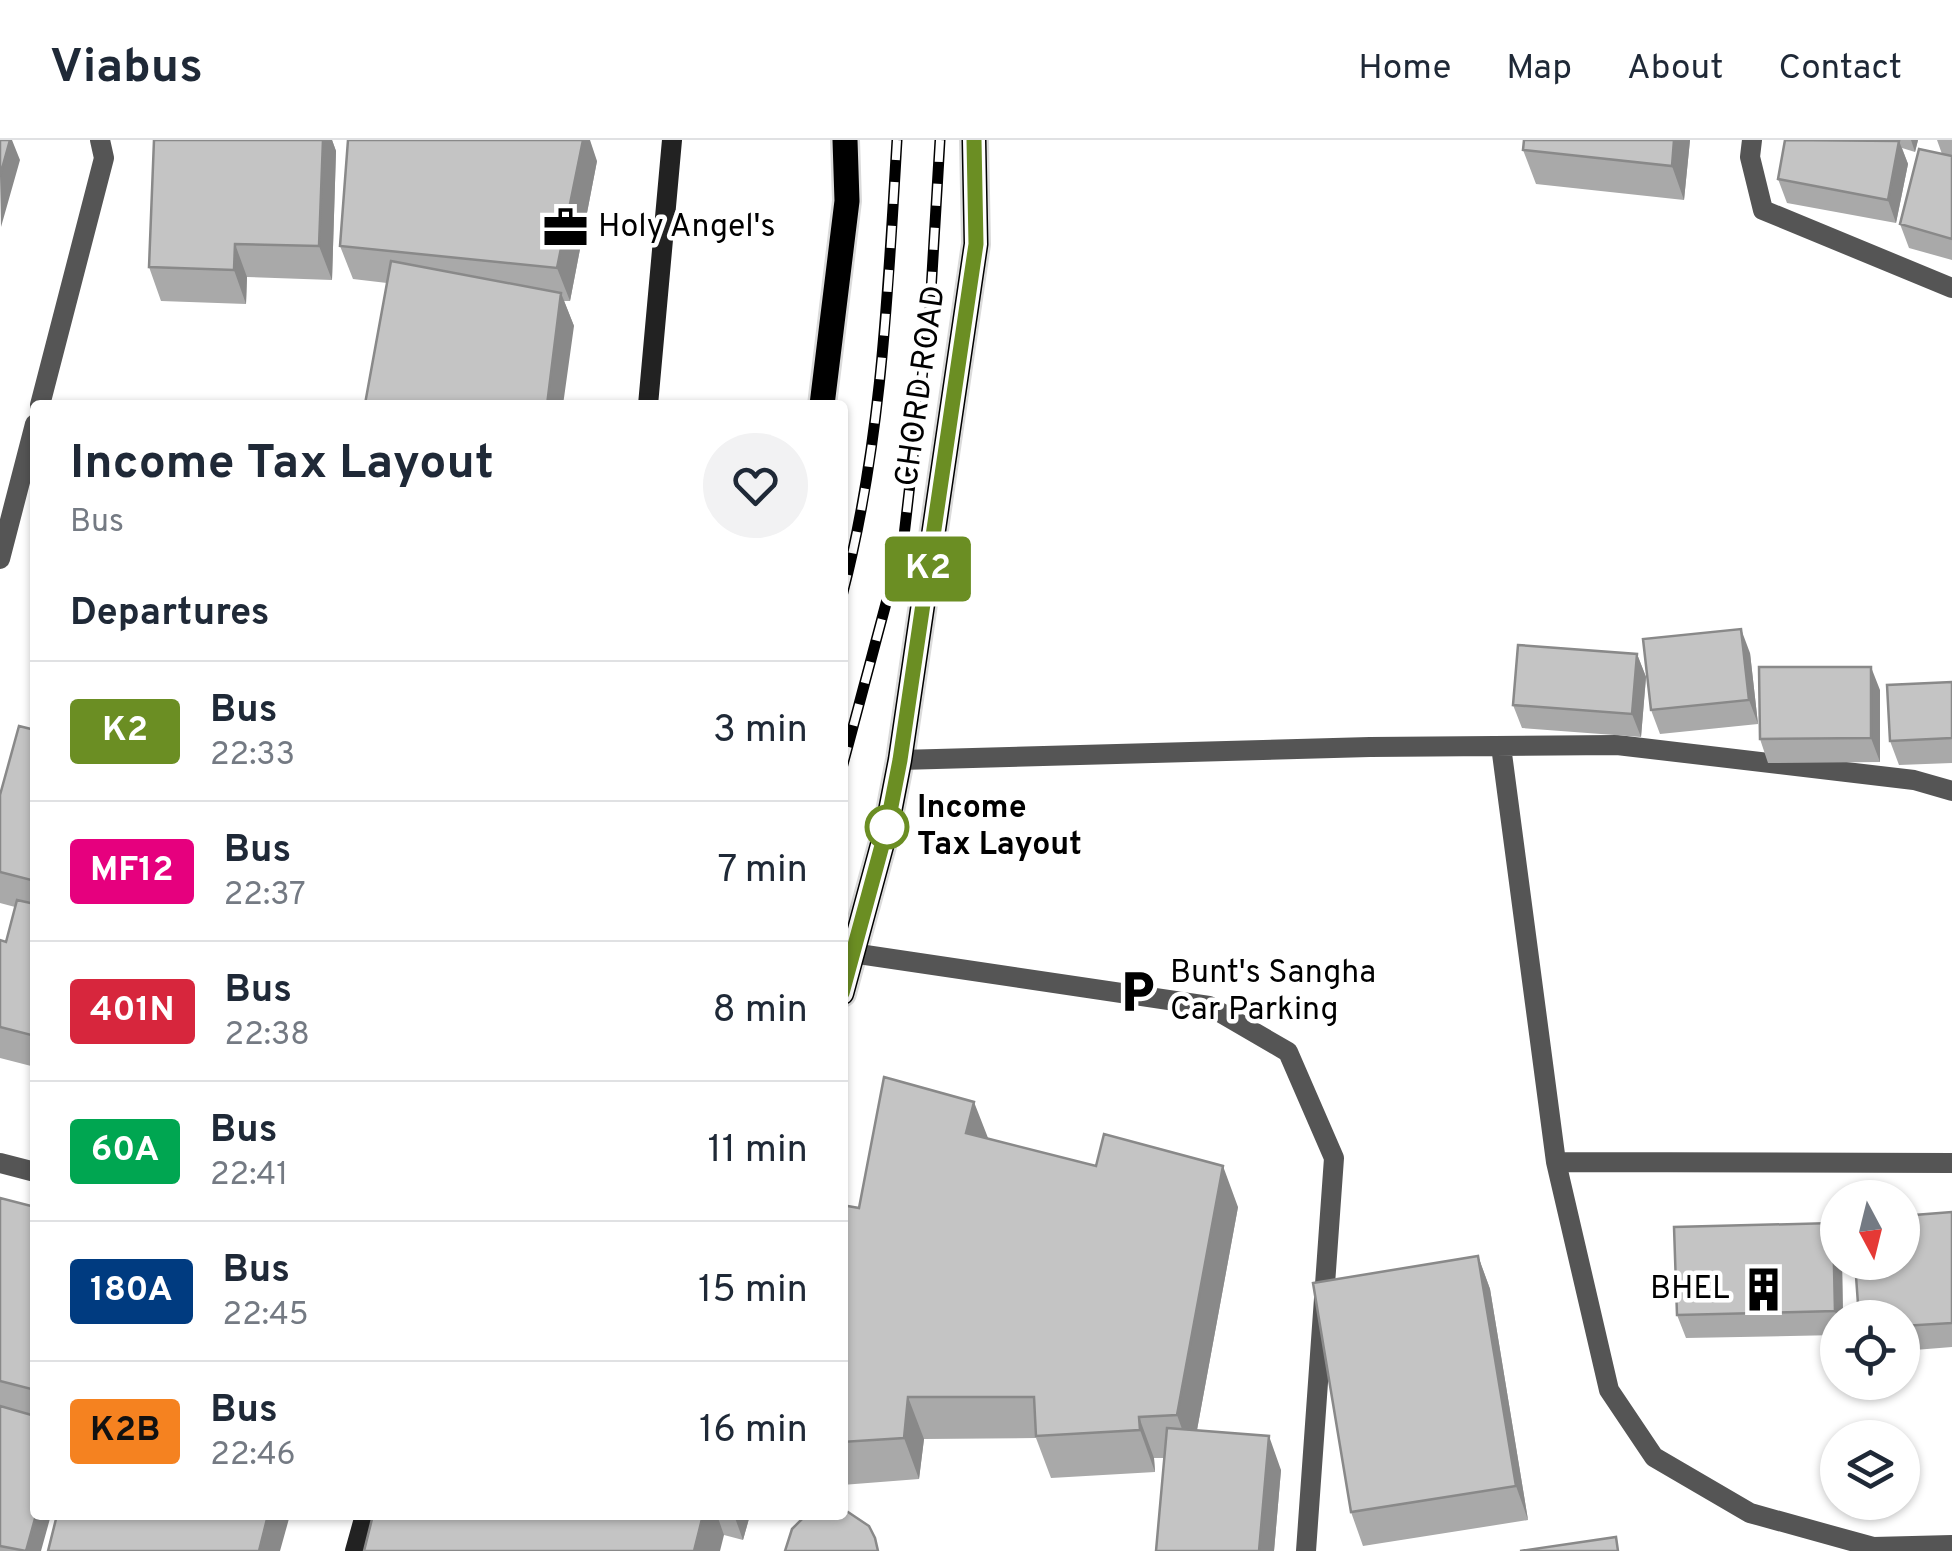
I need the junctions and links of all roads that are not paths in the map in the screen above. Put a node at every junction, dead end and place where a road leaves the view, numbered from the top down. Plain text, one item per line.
1 (100, 140) edge
2 (672, 140) edge
3 (846, 140) edge
4 (974, 140) edge
5 (1752, 140) edge
6 (1952, 288) edge
7 (41, 400) edge
8 (648, 400) edge
9 (823, 400) edge
10 (30, 443) edge
11 (0, 559) edge
12 (1501, 746) junction
13 (900, 760) junction
14 (1952, 791) edge
15 (852, 953) junction
16 (848, 969) edge
17 (1556, 1162) junction
18 (1952, 1162) edge
19 (0, 1163) edge
20 (30, 1171) edge
21 (363, 1520) edge
22 (1952, 1545) edge
23 (354, 1551) edge
24 (1306, 1551) edge

1 - 7 street
2 - 8 street
3 - 9 main road
4 - 13 main road, CHORD ROAD
5 - 6 street
10 - 11 street
12 - 13 street
12 - 14 street
12 - 17 street
13 - 15 main road, CHORD ROAD
15 - 16 main road, CHORD ROAD
15 - 24 street
17 - 18 street
17 - 22 street
19 - 20 street
21 - 23 street

